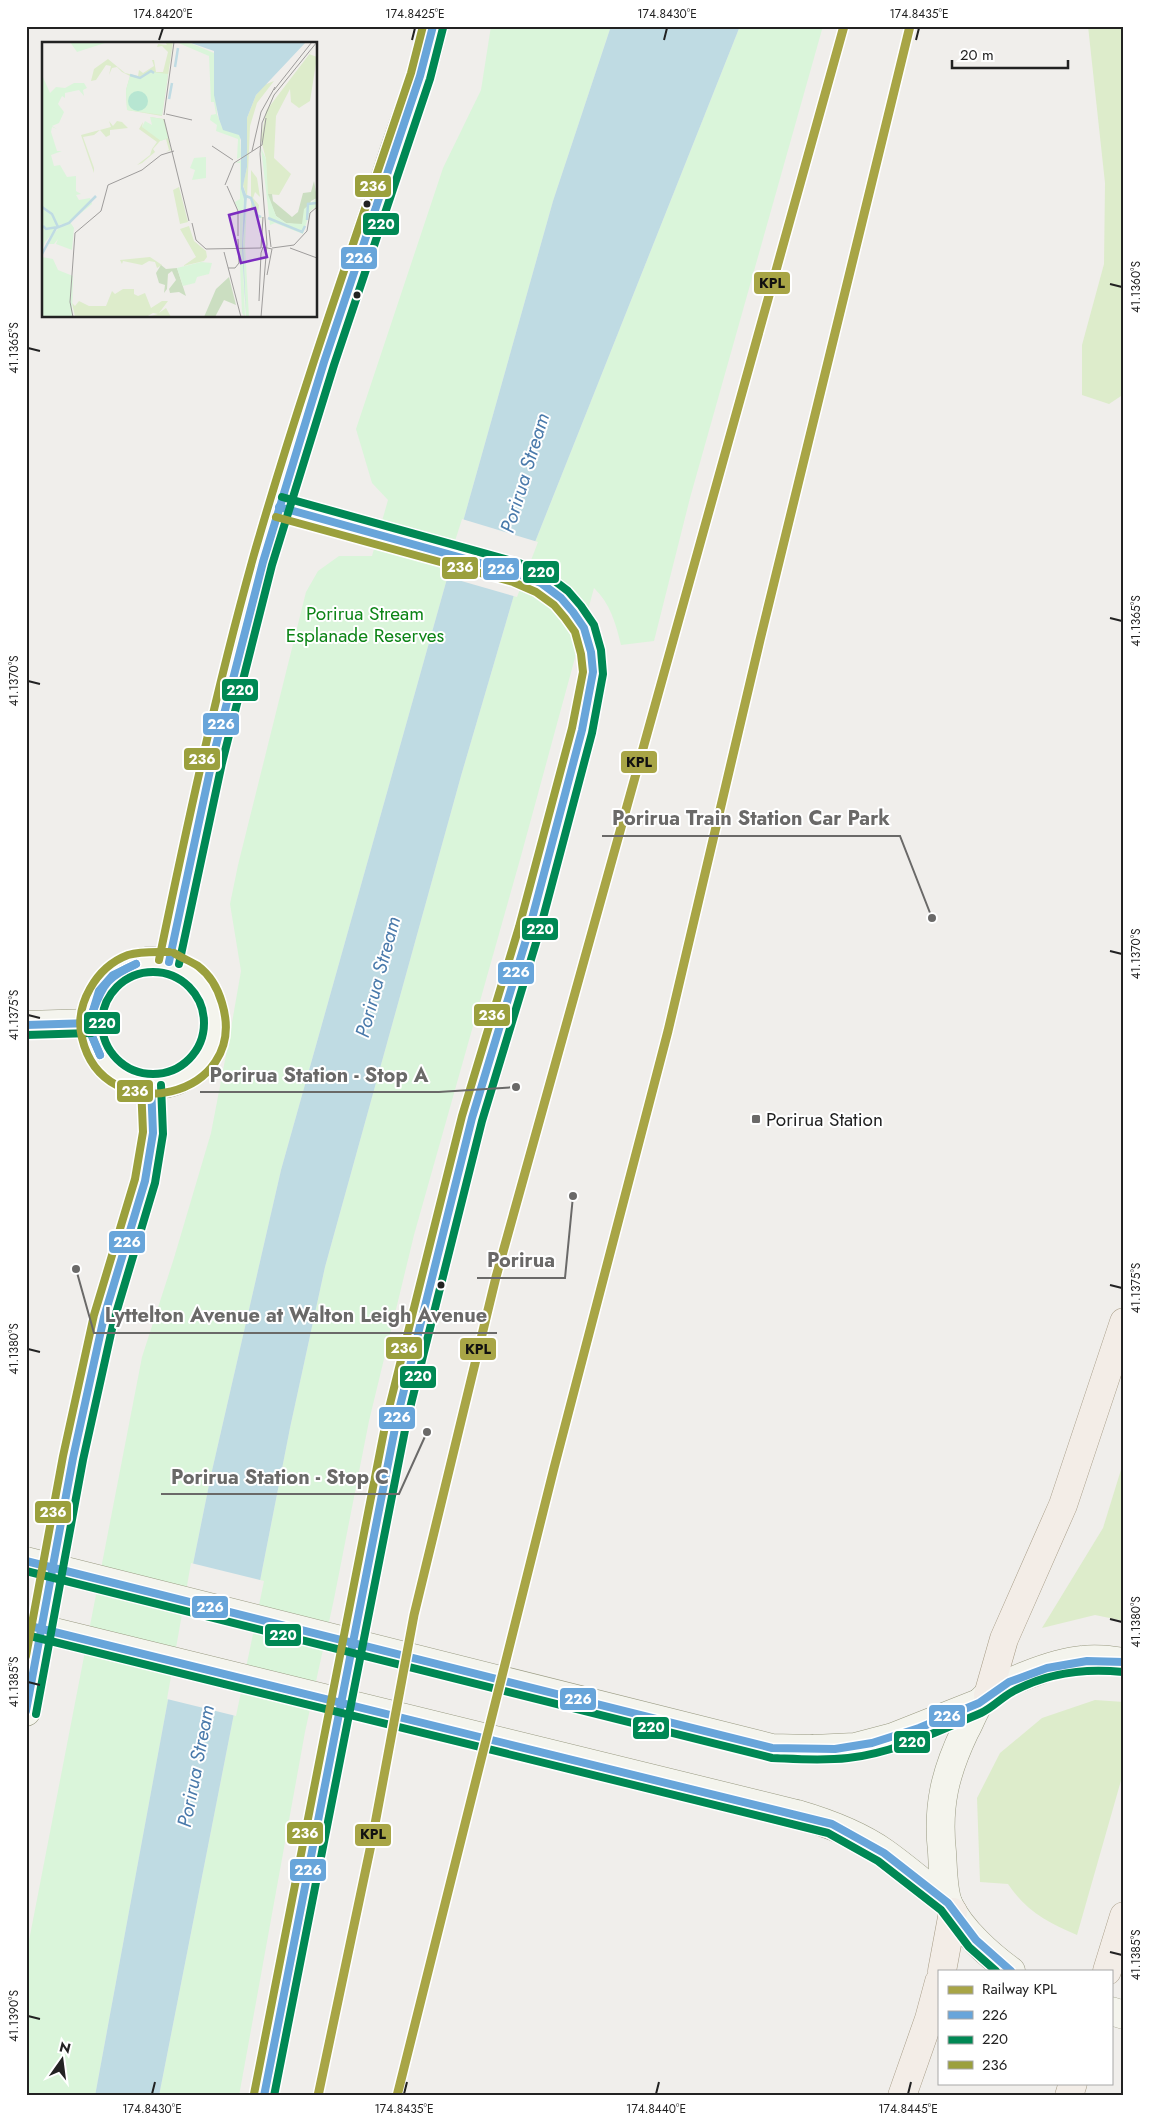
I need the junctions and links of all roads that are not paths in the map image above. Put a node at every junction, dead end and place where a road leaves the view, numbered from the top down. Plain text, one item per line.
1 (433, 26) edge
2 (169, 962) junction
3 (91, 1023) junction
4 (26, 1025) edge
5 (151, 1085) junction
6 (1124, 1322) edge
7 (26, 1561) edge
8 (26, 1625) edge
9 (1124, 1662) edge
10 (984, 1699) junction
11 (26, 1712) edge
12 (950, 1908) junction
13 (1124, 1916) edge
14 (942, 1970) edge
15 (1010, 1970) edge
16 (1107, 1970) edge
17 (938, 1986) edge
18 (1112, 2011) edge
19 (1124, 2015) edge
20 (1073, 2084) edge
21 (902, 2096) edge
22 (1069, 2096) edge

1 - 2 main road
2 - 3 main road
2 - 5 main road
3 - 4 main road
3 - 5 main road
5 - 11 main road
6 - 10 main road
7 - 10 main road, bridge
8 - 12 main road, bridge
9 - 10 main road
10 - 12 main road
12 - 14 main road
12 - 15 main road
13 - 16 main road
17 - 21 main road
18 - 19 main road
20 - 22 main road

